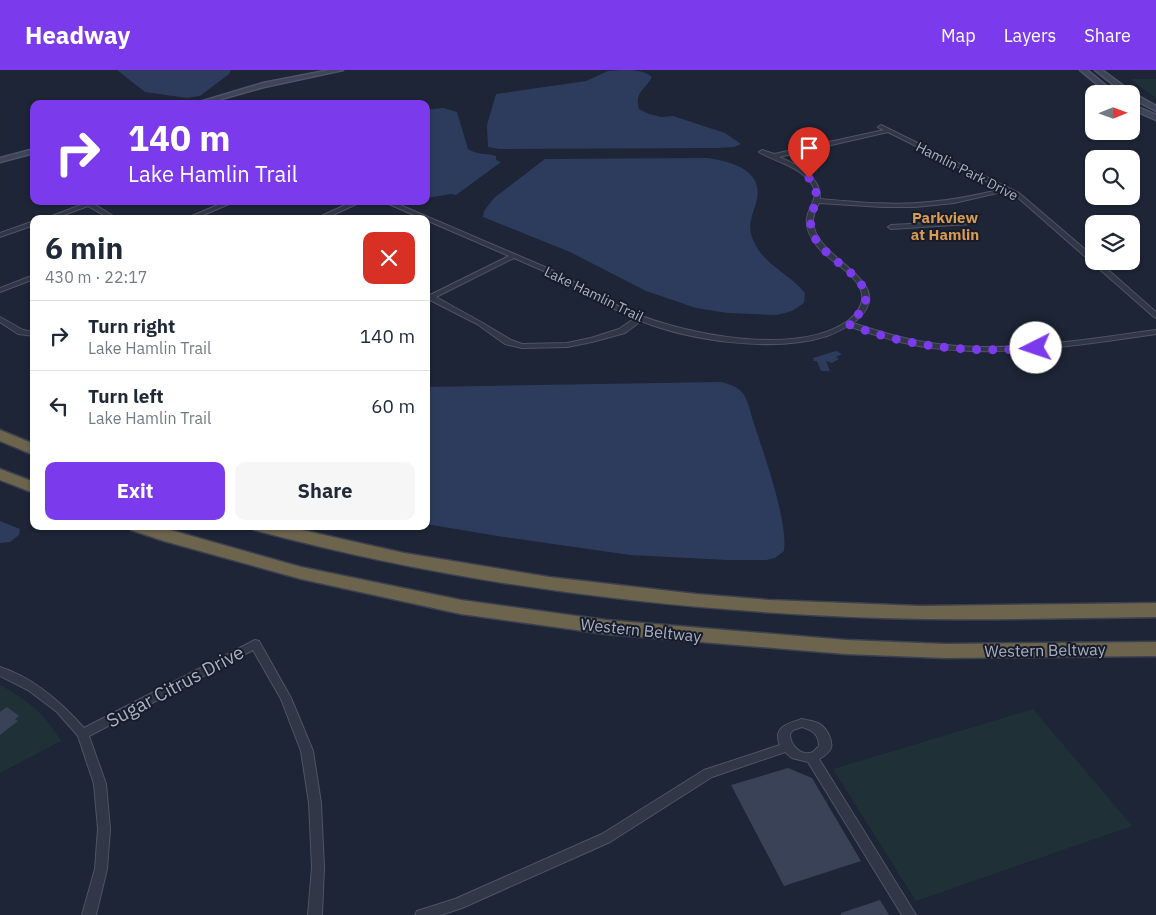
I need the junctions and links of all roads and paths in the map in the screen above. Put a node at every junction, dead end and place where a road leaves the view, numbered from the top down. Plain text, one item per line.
1 (340, 70) edge
2 (1083, 70) edge
3 (1098, 70) edge
4 (309, 72) edge
5 (1102, 85) edge
6 (1118, 85) edge
7 (1140, 99) edge
8 (210, 100) edge
9 (1156, 108) edge
10 (1140, 110) edge
11 (1156, 118) edge
12 (881, 128) dead end
13 (888, 131) junction
14 (30, 147) edge
15 (30, 152) edge
16 (762, 152) dead end
17 (0, 156) edge
18 (774, 156) junction
19 (0, 160) edge
20 (1007, 189) junction
21 (817, 201) junction
22 (86, 205) edge
23 (91, 205) edge
24 (223, 205) edge
25 (351, 205) edge
26 (394, 205) edge
27 (58, 215) edge
28 (108, 215) edge
29 (198, 215) edge
30 (327, 215) edge
31 (418, 215) edge
32 (430, 220) edge
33 (968, 223) dead end
34 (30, 224) edge
35 (890, 228) dead end
36 (0, 235) edge
37 (1085, 253) edge
38 (514, 256) junction
39 (1104, 270) edge
40 (30, 279) edge
41 (0, 290) edge
42 (430, 296) edge
43 (430, 298) edge
44 (1156, 316) edge
45 (0, 318) edge
46 (640, 318) junction
47 (848, 324) junction
48 (1156, 332) edge
49 (30, 333) edge
50 (0, 434) edge
51 (30, 448) edge
52 (0, 474) edge
53 (30, 486) edge
54 (151, 530) edge
55 (276, 530) edge
56 (1156, 608) edge
57 (1156, 649) edge
58 (0, 670) edge
59 (83, 734) junction
60 (787, 747) junction
61 (811, 757) junction
62 (89, 915) edge
63 (315, 915) edge
64 (422, 915) edge
65 (909, 915) edge

1 - 4 main road
2 - 5 main road
3 - 6 main road
4 - 8 main road
7 - 9 main road
10 - 11 main road
12 - 13 street, Hamlin Park Drive
13 - 18 street
13 - 20 street, Hamlin Park Drive
14 - 17 main road
15 - 19 main road
16 - 18 street
18 - 21 street
20 - 21 street
20 - 37 street, Hamlin Park Drive
21 - 47 street, Lake Hamlin Trail
22 - 27 street
23 - 28 street
24 - 29 street
25 - 30 street
26 - 31 street, Lake Hamlin Trail
32 - 38 street, Lake Hamlin Trail
33 - 35 street
34 - 36 street
38 - 42 street
38 - 46 street, Lake Hamlin Trail
39 - 44 street, Hamlin Park Drive
40 - 41 street
43 - 46 street
45 - 49 street
46 - 47 street, Lake Hamlin Trail
47 - 48 street
50 - 51 highway
52 - 53 highway
54 - 57 highway, Western Beltway
55 - 56 highway
58 - 59 street
59 - 62 street
59 - 63 street, Sugar Citrus Drive
60 - 61 street
60 - 61 street
60 - 64 street
61 - 65 street

